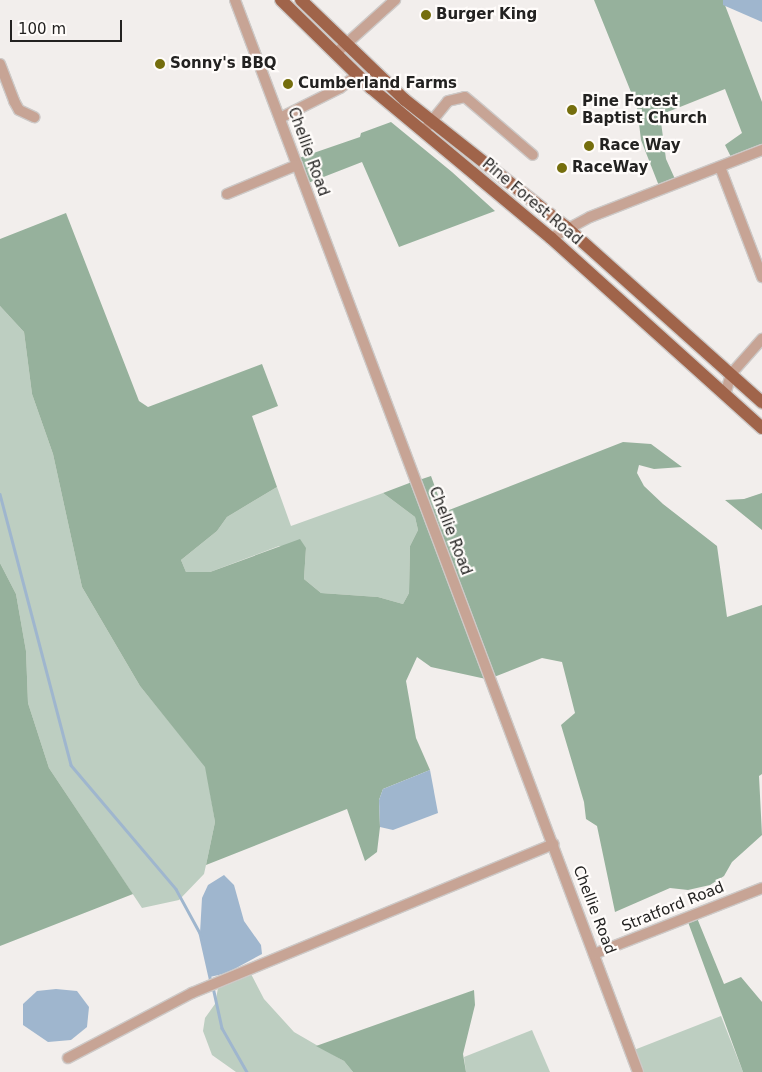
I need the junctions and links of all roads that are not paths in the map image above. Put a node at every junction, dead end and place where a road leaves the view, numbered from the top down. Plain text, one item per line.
1 (235, 0) edge
2 (281, 0) edge
3 (301, 0) edge
4 (395, 0) edge
5 (346, 44) junction
6 (335, 54) junction
7 (0, 64) edge
8 (352, 71) junction
9 (34, 117) dead end
10 (280, 118) junction
11 (431, 121) junction
12 (422, 133) junction
13 (762, 150) edge
14 (533, 156) dead end
15 (297, 165) junction
16 (720, 167) junction
17 (227, 194) dead end
18 (566, 227) junction
19 (551, 238) junction
20 (762, 277) edge
21 (762, 339) edge
22 (731, 374) junction
23 (725, 395) junction
24 (762, 402) edge
25 (762, 428) edge
26 (553, 844) junction
27 (762, 888) edge
28 (594, 954) junction
29 (68, 1058) dead end
30 (638, 1072) edge

1 - 10 street, Chellie Road
2 - 6 main road, Pine Forest Road
3 - 5 main road, Pine Forest Road
4 - 5 street
5 - 6 street
5 - 11 main road, Pine Forest Road
6 - 8 main road, Pine Forest Road
7 - 9 street
8 - 10 street
8 - 12 main road, Pine Forest Road
10 - 15 street, Chellie Road
11 - 12 street
11 - 14 street
11 - 18 main road, Pine Forest Road
12 - 19 main road, Pine Forest Road
13 - 16 street
15 - 17 street
15 - 26 street, Chellie Road
16 - 18 street
16 - 20 street
18 - 19 street
18 - 22 main road, Pine Forest Road
19 - 23 main road, Pine Forest Road
21 - 22 street
22 - 23 street
22 - 24 main road, Pine Forest Road
23 - 25 main road, Pine Forest Road
26 - 28 street, Chellie Road
26 - 29 street
27 - 28 street, Stratford Road
28 - 30 street, Chellie Road

